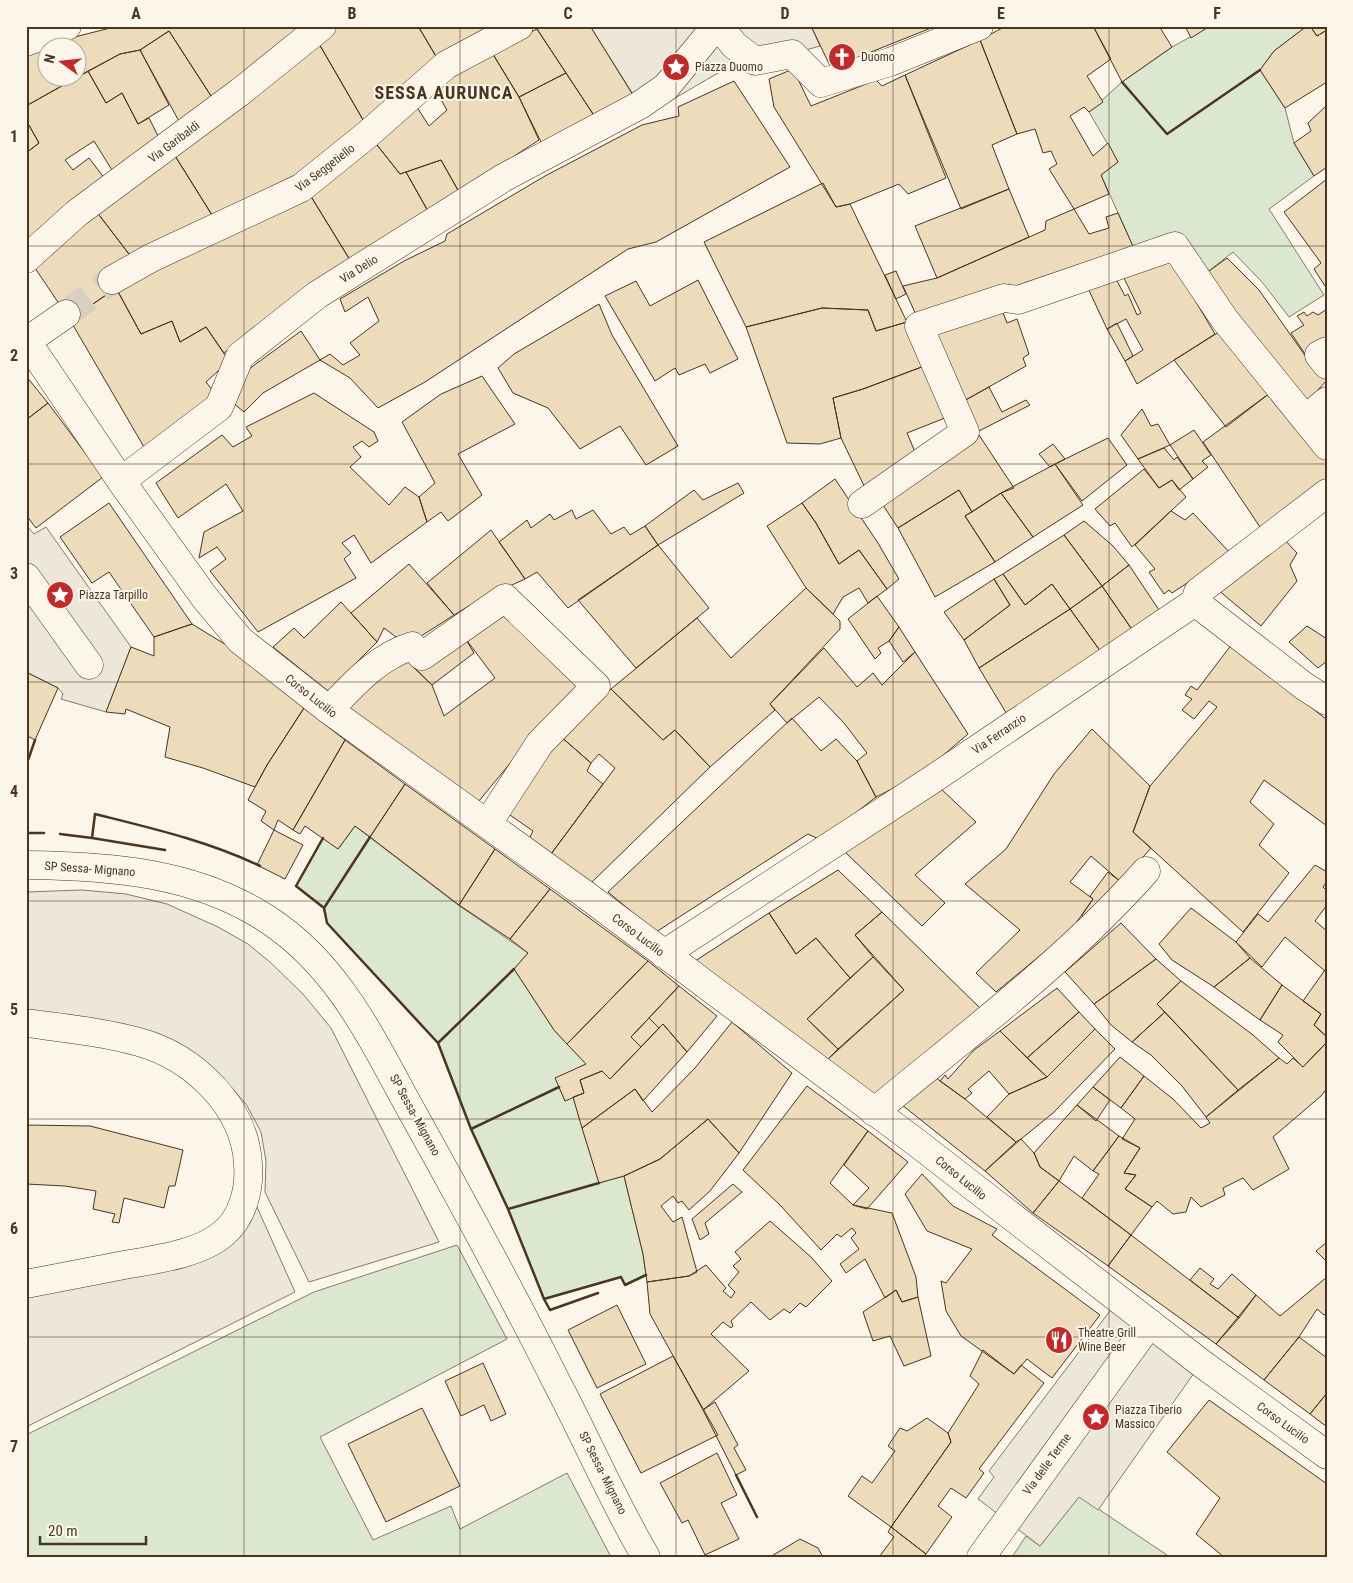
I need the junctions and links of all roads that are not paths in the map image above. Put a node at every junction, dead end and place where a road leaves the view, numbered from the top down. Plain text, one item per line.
1 (67, 26) edge
2 (322, 26) edge
3 (519, 26) edge
4 (717, 26) edge
5 (979, 26) edge
6 (26, 42) edge
7 (26, 259) edge
8 (112, 280) tunnel mouth
9 (66, 314) tunnel mouth
10 (27, 341) edge
11 (1327, 350) edge
12 (1327, 365) edge
13 (1327, 401) edge
14 (1304, 419) junction
15 (1327, 446) edge
16 (121, 481) junction
17 (1327, 493) edge
18 (862, 504) dead end
19 (26, 577) edge
20 (1195, 602) junction
21 (89, 665) dead end
22 (1327, 701) edge
23 (329, 710) junction
24 (488, 823) junction
25 (26, 865) edge
26 (1146, 871) dead end
27 (664, 954) junction
28 (26, 1023) edge
29 (874, 1112) junction
30 (26, 1284) edge
31 (1150, 1323) junction
32 (1327, 1455) edge
33 (646, 1557) edge
34 (981, 1557) edge

1 - 6 street
2 - 7 street, Via Garibaldi
3 - 8 street, Via Seggetiello
4 - 5 street
4 - 16 street, Via Delio
9 - 10 street
10 - 16 street, Corso Lucilio
11 - 12 street
13 - 14 street
14 - 15 street
14 - 18 street
16 - 23 street, Corso Lucilio
17 - 20 street, Via Ferranzio
19 - 21 street
20 - 22 street
20 - 27 street, Via Ferranzio
23 - 24 street, Corso Lucilio
23 - 24 street
24 - 27 street, Corso Lucilio
25 - 33 street, SP Sessa- Mignano
26 - 29 street
27 - 29 street, Corso Lucilio
28 - 30 street
29 - 31 street, Corso Lucilio
31 - 32 street, Corso Lucilio
31 - 34 street, Via delle Terme

